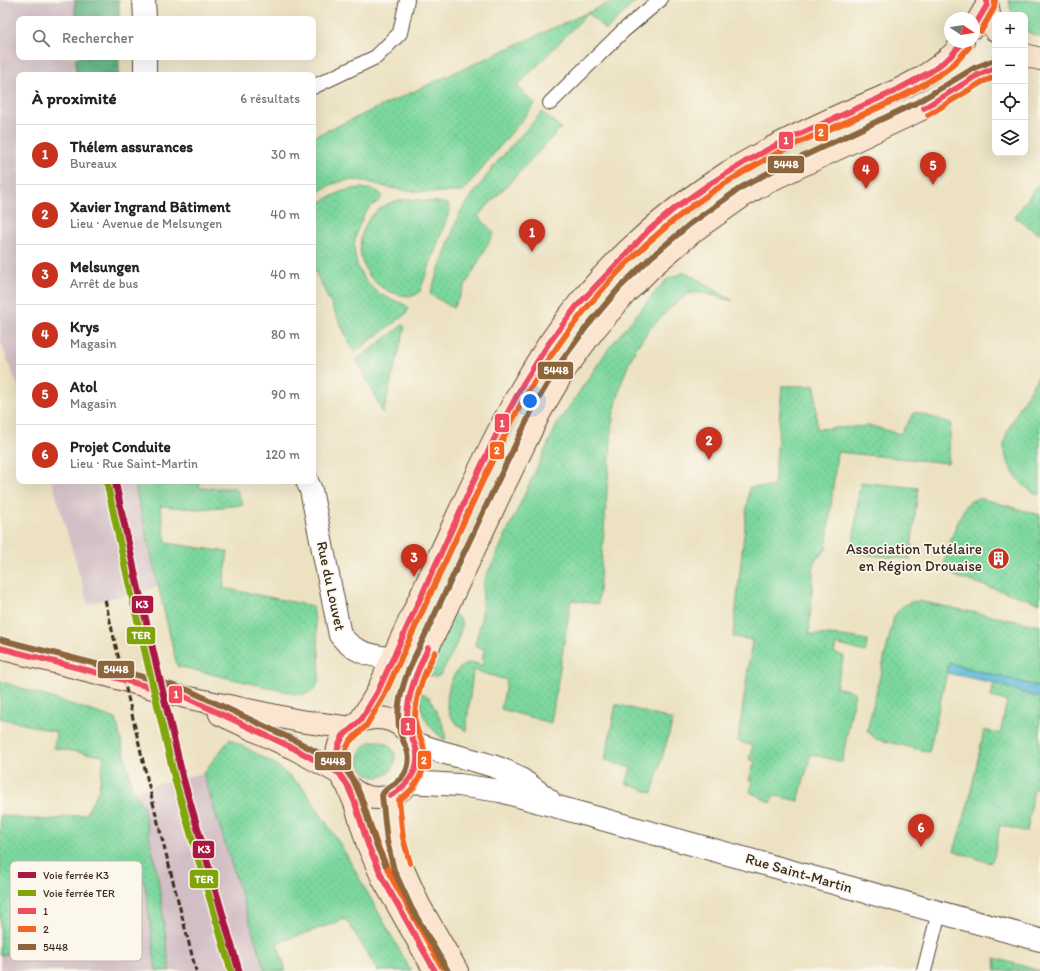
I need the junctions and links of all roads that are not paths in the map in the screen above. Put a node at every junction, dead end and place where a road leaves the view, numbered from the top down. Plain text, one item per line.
1 (144, 0) edge
2 (408, 0) edge
3 (660, 0) edge
4 (987, 3) edge
5 (145, 16) edge
6 (980, 16) edge
7 (992, 23) edge
8 (958, 48) edge
9 (145, 60) edge
10 (992, 69) edge
11 (145, 72) edge
12 (316, 86) edge
13 (550, 103) dead end
14 (308, 484) edge
15 (0, 648) edge
16 (392, 659) junction
17 (185, 697) junction
18 (355, 724) junction
19 (411, 738) junction
20 (344, 780) junction
21 (409, 782) junction
22 (390, 796) junction
23 (558, 806) junction
24 (939, 912) junction
25 (1040, 940) edge
26 (435, 971) edge
27 (457, 971) edge
28 (924, 971) edge

1 - 5 street
2 - 12 lane
3 - 13 lane
4 - 6 main road
4 - 7 main road
8 - 16 main road
9 - 11 street
10 - 19 main road
14 - 16 street, Rue du Louvet
15 - 17 main road
16 - 18 main road
17 - 18 main road
17 - 20 main road
18 - 19 main road
18 - 20 main road
19 - 21 main road
19 - 23 street, Rue Saint-Martin
20 - 22 main road
20 - 26 main road
21 - 22 main road
21 - 23 street, Rue Saint-Martin
22 - 27 main road
23 - 24 street, Rue Saint-Martin
24 - 25 street, Rue Saint-Martin
24 - 28 lane

